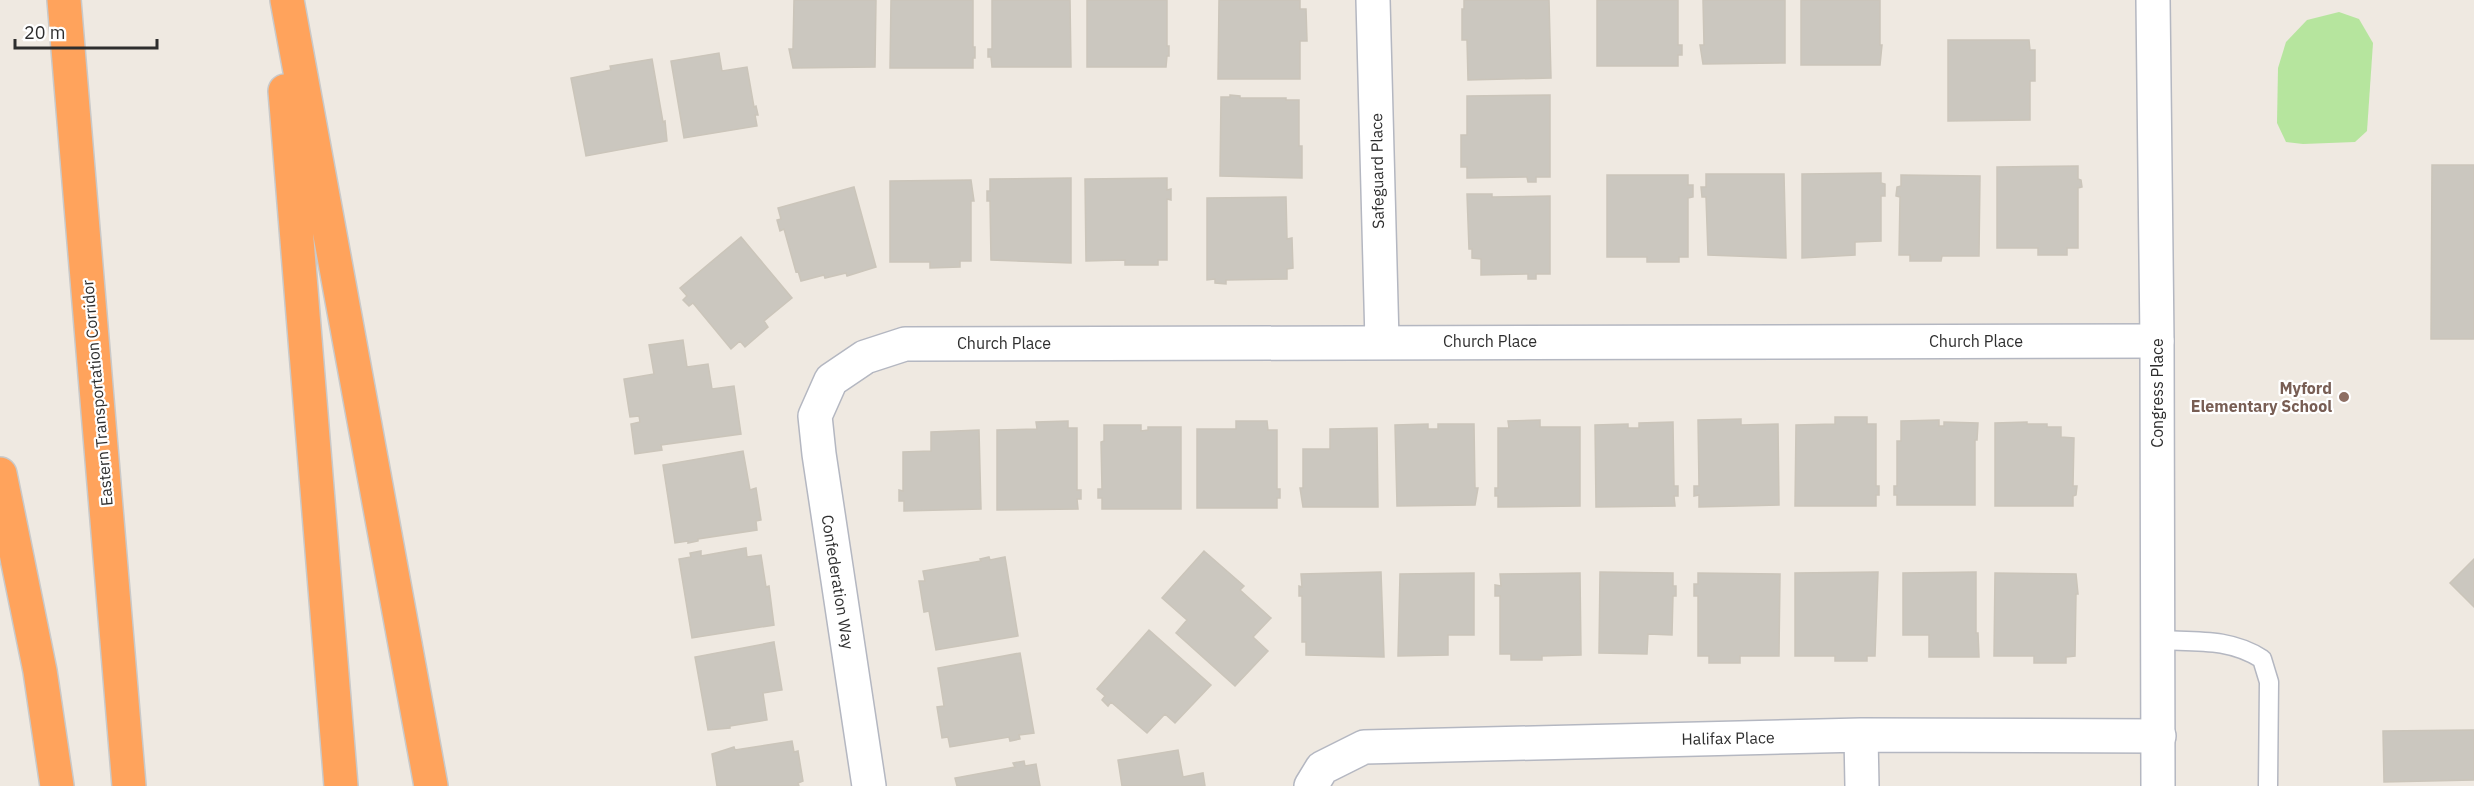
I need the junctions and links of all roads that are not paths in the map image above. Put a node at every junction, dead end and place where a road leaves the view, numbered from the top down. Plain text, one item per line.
1 (64, 0) edge
2 (277, 0) edge
3 (287, 0) edge
4 (1373, 0) edge
5 (2153, 0) edge
6 (1382, 341) junction
7 (2157, 341) junction
8 (831, 381) joint
9 (0, 474) edge
10 (2158, 640) junction
11 (1861, 735) junction
12 (2159, 736) junction
13 (57, 786) edge
14 (129, 786) edge
15 (341, 786) edge
16 (431, 786) edge
17 (869, 786) edge
18 (1311, 786) edge
19 (1862, 786) edge
20 (2158, 786) edge
21 (2268, 786) edge

1 - 14 highway, Eastern Transportation Corridor
2 - 15 highway
3 - 16 highway
4 - 6 street, Safeguard Place
5 - 7 street, Congress Place
6 - 7 street, Church Place
6 - 8 street, Church Place
7 - 10 street, Congress Place
8 - 17 street, Confederation Way
9 - 13 highway
10 - 12 street, Congress Place
10 - 21 lane
11 - 12 street, Halifax Place
11 - 18 street, Halifax Place
11 - 19 street
12 - 20 street, Congress Place

